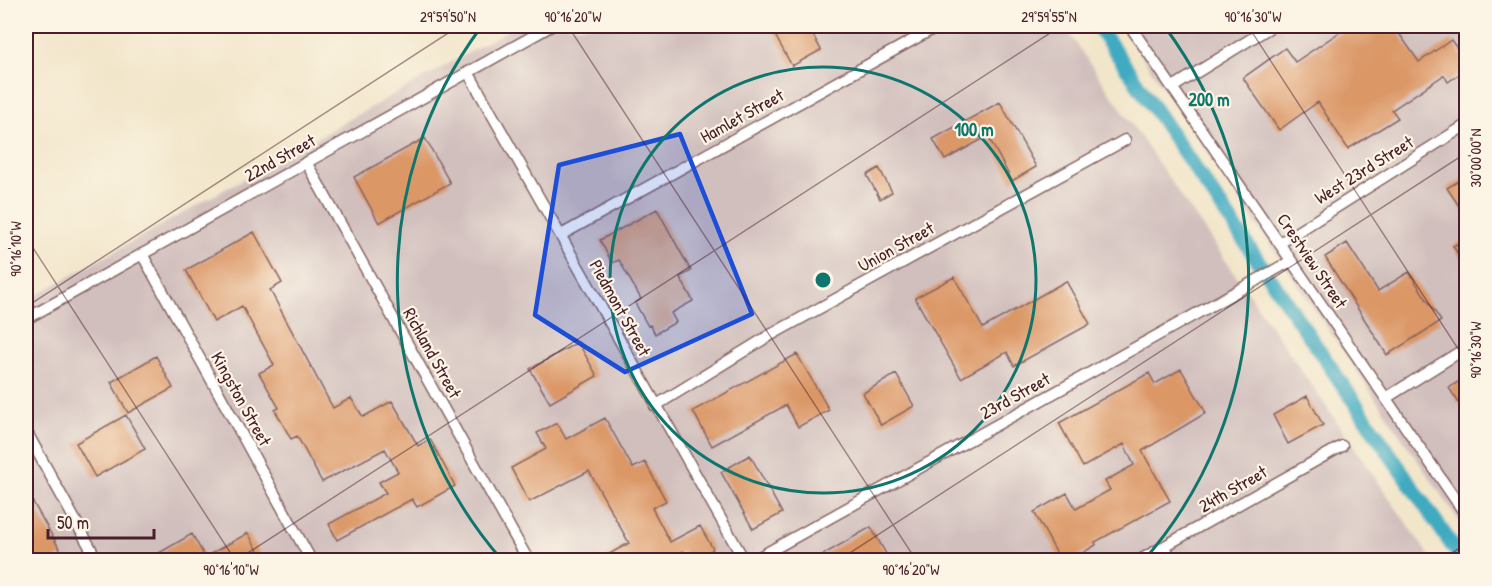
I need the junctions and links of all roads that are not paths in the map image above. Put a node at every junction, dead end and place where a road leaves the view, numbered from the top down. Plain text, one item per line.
1 (551, 26) edge
2 (938, 26) edge
3 (1130, 26) edge
4 (1272, 26) edge
5 (468, 72) junction
6 (1173, 87) junction
7 (1467, 125) edge
8 (1125, 140) dead end
9 (306, 162) junction
10 (561, 235) junction
11 (1280, 243) junction
12 (142, 254) junction
13 (1291, 261) junction
14 (26, 319) edge
15 (1467, 348) edge
16 (1386, 398) junction
17 (655, 406) junction
18 (26, 431) edge
19 (1342, 446) dead end
20 (1467, 515) edge
21 (1165, 547) junction
22 (97, 561) edge
23 (310, 561) edge
24 (528, 561) edge
25 (744, 561) edge
26 (754, 561) edge
27 (1140, 561) edge
28 (1172, 561) edge

1 - 5 street, 22nd Street
2 - 10 street, Hamlet Street
3 - 6 street, Crestview Street
4 - 6 street
5 - 9 street, 22nd Street
5 - 10 street, Piedmont Street
6 - 11 street, Crestview Street
7 - 11 street, West 23rd Street
8 - 17 street, Union Street
9 - 12 street, 22nd Street
9 - 24 street, Richland Street
10 - 17 street, Piedmont Street
11 - 13 street, Crestview Street
12 - 14 street, 22nd Street
12 - 23 street, Kingston Street
13 - 16 street, Crestview Street
13 - 26 street, 23rd Street
15 - 16 street
16 - 20 street, Crestview Street
17 - 25 street, Piedmont Street
18 - 22 street
19 - 21 street, 24th Street
21 - 27 street, 24th Street
21 - 28 street

